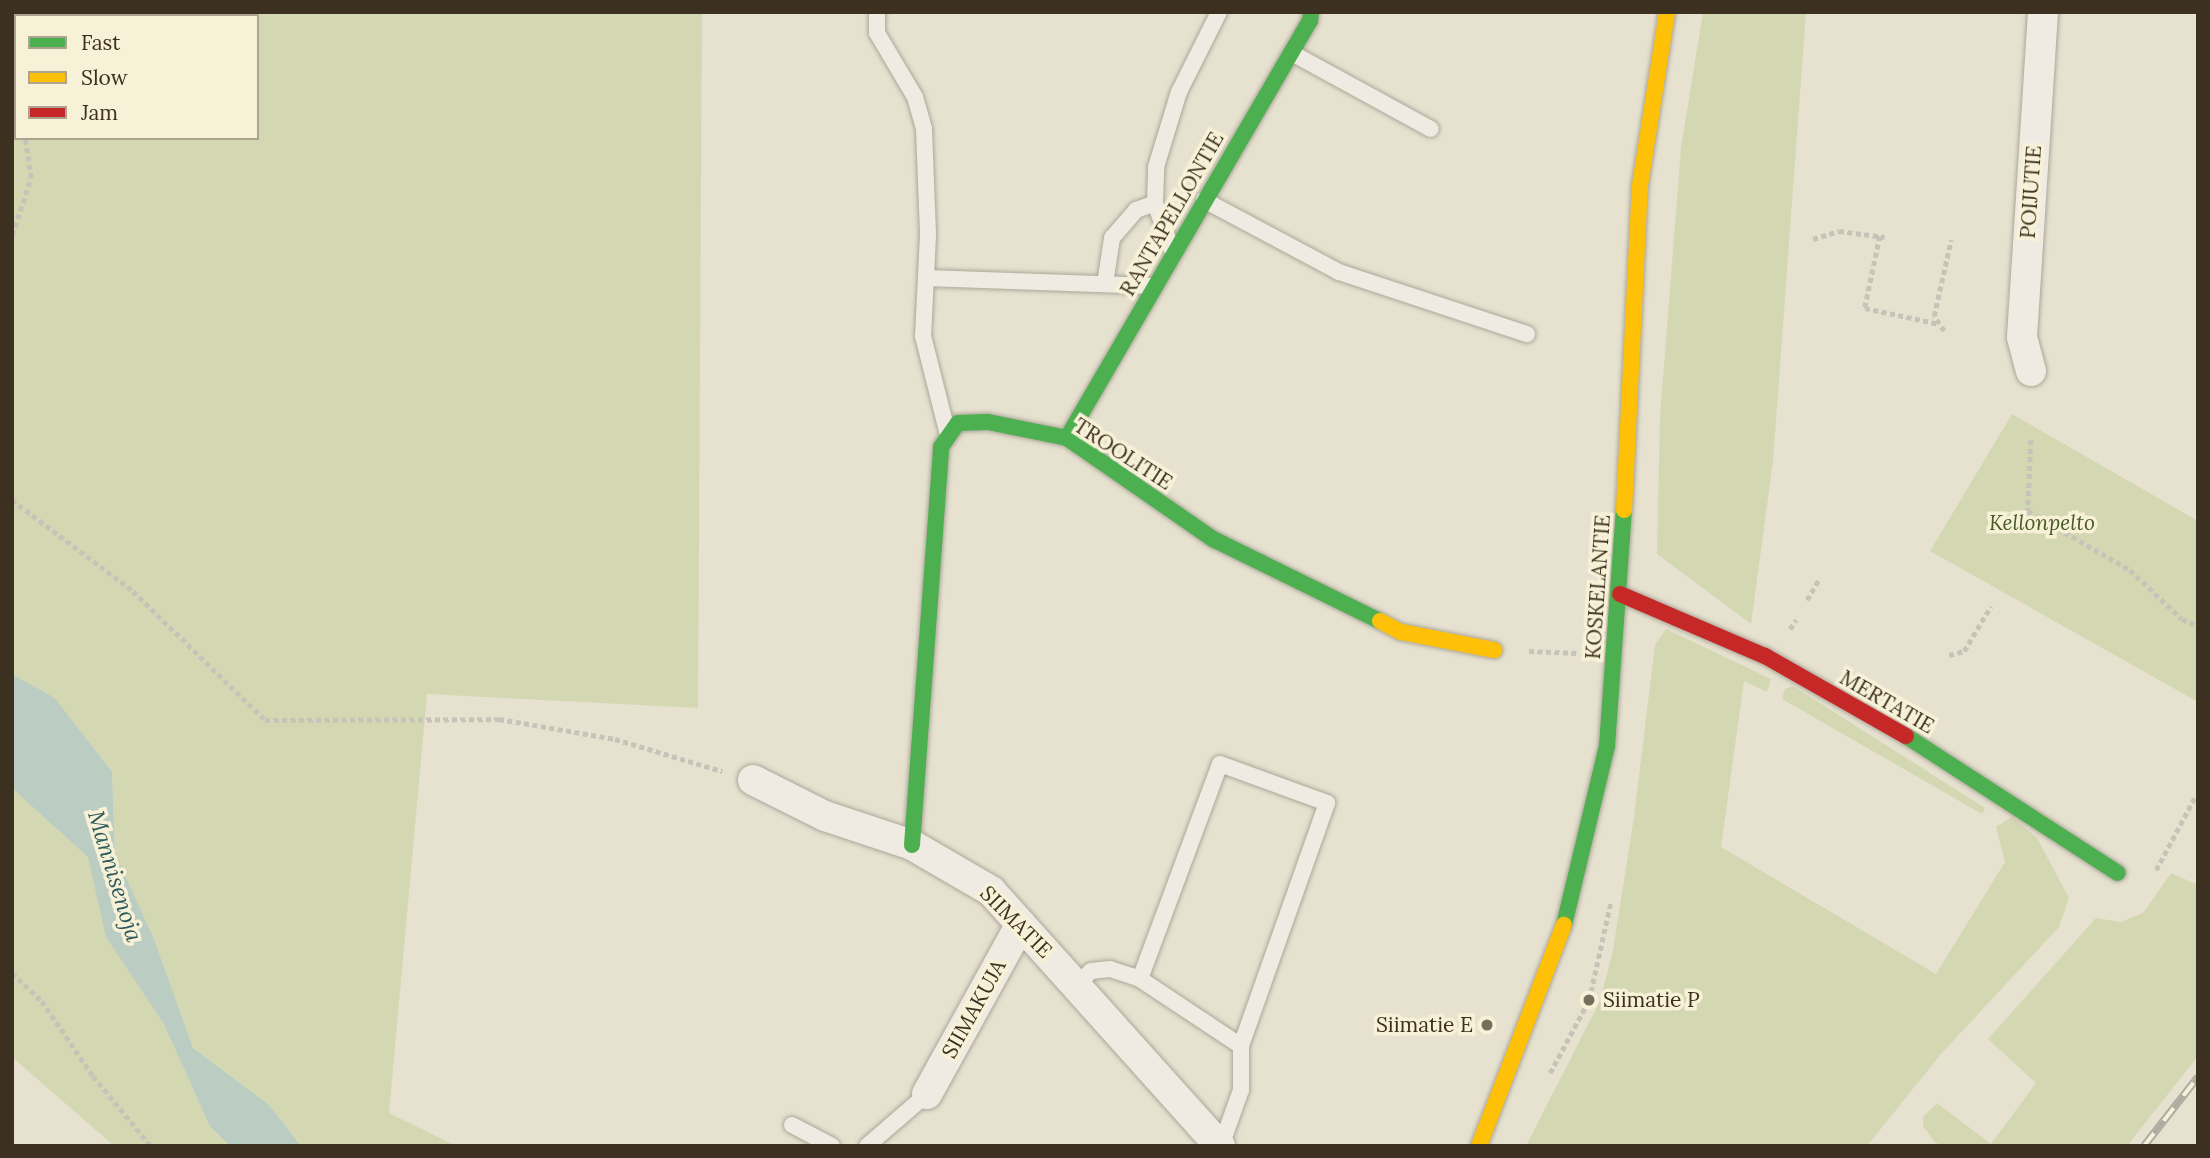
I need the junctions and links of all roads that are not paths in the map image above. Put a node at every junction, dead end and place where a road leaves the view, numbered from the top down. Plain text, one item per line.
1 (877, 12) edge
2 (1219, 12) edge
3 (1311, 12) edge
4 (1667, 12) edge
5 (2043, 12) edge
6 (1291, 53) junction
7 (1431, 130) dead end
8 (1204, 200) junction
9 (1155, 203) junction
10 (1173, 253) junction
11 (926, 278) junction
12 (1105, 284) junction
13 (1154, 286) junction
14 (1527, 334) dead end
15 (2031, 371) dead end
16 (949, 436) junction
17 (1067, 438) junction
18 (1620, 594) junction
19 (1494, 650) road end
20 (753, 780) road end
21 (912, 845) junction
22 (2118, 873) dead end
23 (1021, 924) junction
24 (1140, 979) junction
25 (1076, 986) junction
26 (1241, 1046) junction
27 (927, 1094) joint
28 (792, 1125) dead end
29 (832, 1146) edge
30 (867, 1146) edge
31 (1220, 1146) edge
32 (1479, 1146) edge

1 - 11 lane
2 - 9 lane
3 - 6 street, RANTAPELLONTIE
4 - 18 street, KOSKELANTIE
5 - 15 street, POIJUTIE
6 - 7 lane
6 - 8 street, RANTAPELLONTIE
8 - 10 street, RANTAPELLONTIE
8 - 14 lane
9 - 10 lane
9 - 12 lane
10 - 13 street, RANTAPELLONTIE
11 - 12 lane
11 - 16 lane
12 - 13 lane
13 - 17 street, RANTAPELLONTIE
16 - 17 street, TROOLITIE
16 - 21 street
17 - 19 street, TROOLITIE
18 - 22 street, MERTATIE
18 - 32 street, KOSKELANTIE
20 - 21 street, SIIMATIE
21 - 23 street, SIIMATIE
23 - 25 street, SIIMATIE
23 - 27 street, SIIMAKUJA
24 - 25 lane
24 - 26 lane
24 - 26 lane
25 - 31 street, SIIMATIE
26 - 31 lane
27 - 30 lane
28 - 29 lane

